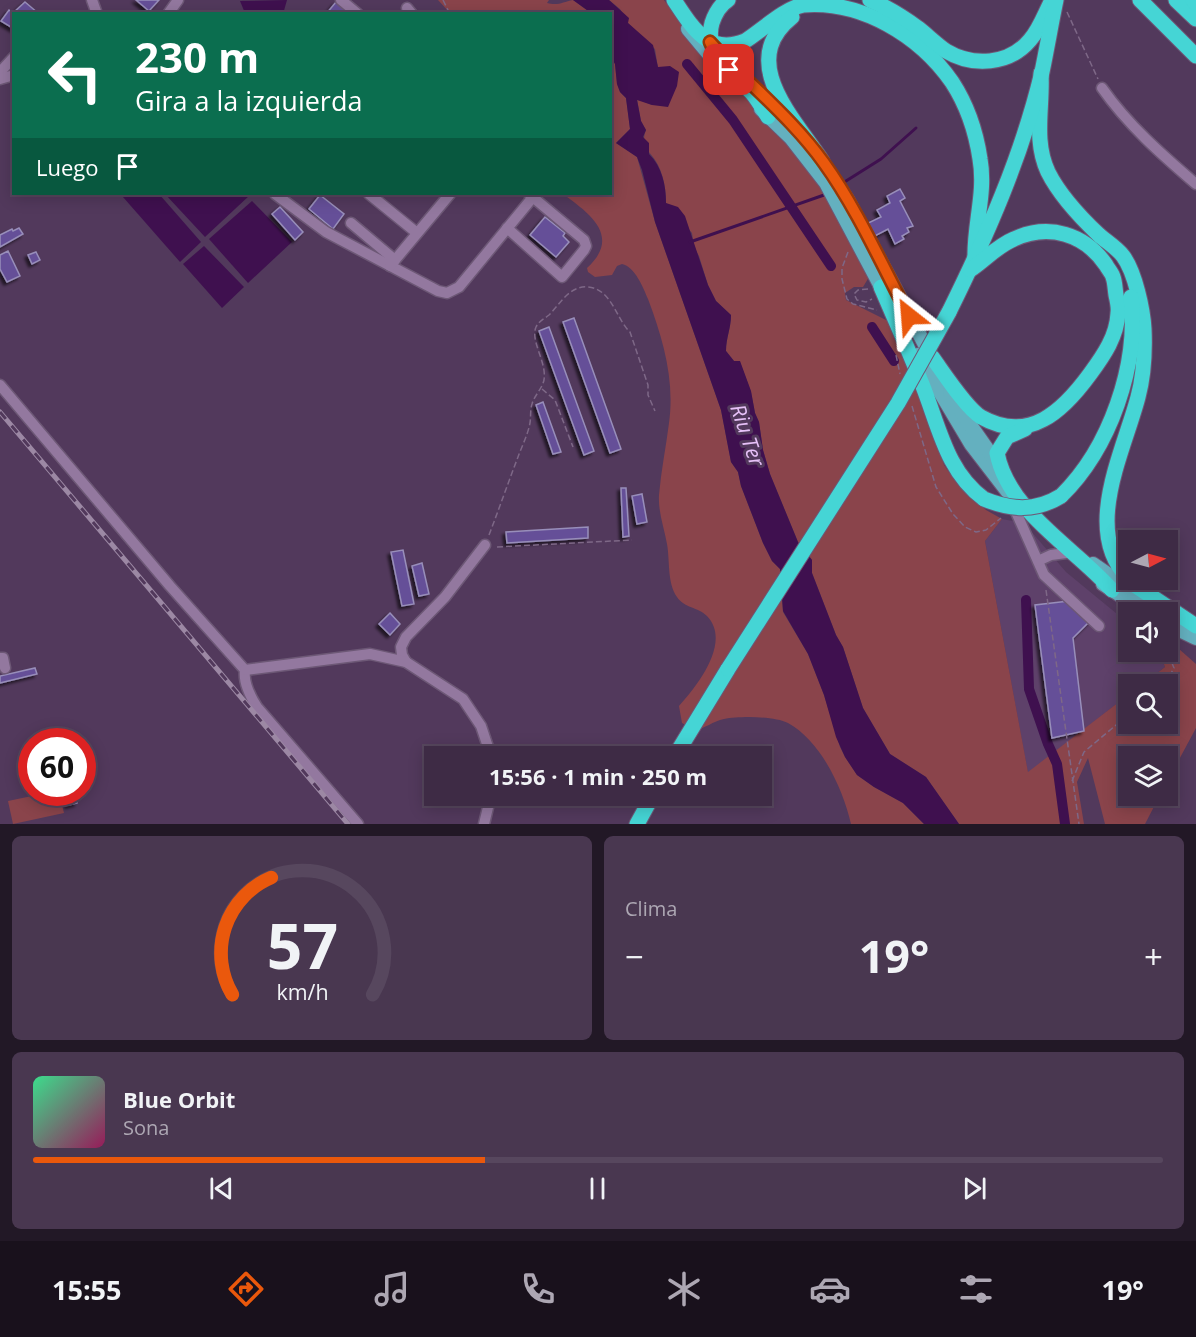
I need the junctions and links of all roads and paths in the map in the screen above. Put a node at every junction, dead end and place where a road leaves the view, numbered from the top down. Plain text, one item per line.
1 (341, 0) edge
2 (668, 0) edge
3 (674, 0) edge
4 (680, 0) edge
5 (728, 0) edge
6 (870, 0) edge
7 (1052, 0) edge
8 (1129, 0) edge
9 (1140, 0) edge
10 (1176, 0) edge
11 (1193, 0) edge
12 (828, 3) junction
13 (1196, 4) edge
14 (1062, 5) edge
15 (356, 12) edge
16 (1196, 19) edge
17 (710, 42) junction
18 (1191, 52) edge
19 (12, 59) edge
20 (0, 72) edge
21 (1041, 74) junction
22 (1102, 88) joint
23 (768, 117) junction
24 (822, 161) junction
25 (1196, 184) edge
26 (276, 195) edge
27 (370, 195) edge
28 (449, 195) edge
29 (531, 195) edge
30 (351, 223) dead end
31 (507, 228) junction
32 (417, 233) junction
33 (1098, 234) junction
34 (848, 249) dead end
35 (392, 263) junction
36 (972, 264) junction
37 (872, 269) junction
38 (875, 288) junction
39 (881, 311) dead end
40 (895, 350) dead end
41 (932, 357) junction
42 (903, 382) dead end
43 (0, 385) edge
44 (541, 388) junction
45 (911, 404) dead end
46 (656, 411) dead end
47 (1039, 422) junction
48 (573, 447) dead end
49 (1000, 466) junction
50 (1009, 494) junction
51 (1015, 511) junction
52 (632, 540) dead end
53 (485, 545) junction
54 (1066, 554) junction
55 (1038, 561) junction
56 (1118, 567) edge
57 (1044, 575) junction
58 (1112, 590) junction
59 (1142, 590) edge
60 (1131, 602) edge
61 (1100, 626) dead end
62 (1196, 627) edge
63 (1178, 629) edge
64 (1196, 636) edge
65 (406, 662) junction
66 (245, 670) junction
67 (1118, 723) edge
68 (488, 746) edge
69 (681, 746) edge
70 (1071, 781) junction
71 (488, 806) edge
72 (646, 806) edge
73 (358, 824) edge
74 (484, 824) edge
75 (637, 824) edge
76 (1079, 824) edge

1 - 15 street
2 - 23 main road
3 - 17 highway
4 - 17 main road
5 - 17 highway
6 - 7 highway
8 - 18 highway
9 - 18 highway
10 - 16 highway
11 - 13 highway
12 - 17 highway
12 - 24 highway
12 - 36 highway
14 - 21 highway
14 - 22 path
17 - 23 highway
17 - 24 main road
19 - 20 street
21 - 33 highway
21 - 36 highway
22 - 25 street
23 - 37 main road
24 - 41 main road
26 - 35 street
27 - 32 street
28 - 32 street
29 - 31 street
29 - 31 street
30 - 35 street
31 - 35 street
32 - 35 street
33 - 38 highway, bridge
33 - 56 highway
34 - 39 path
36 - 47 highway
36 - 69 highway, bridge
37 - 38 main road
37 - 38 path
38 - 38 path
38 - 50 main road
40 - 42 path
41 - 47 highway
41 - 49 main road
43 - 66 street
44 - 46 path
44 - 48 path
44 - 53 path
45 - 51 path
47 - 49 highway
49 - 58 highway
49 - 62 main road
50 - 51 street
50 - 54 main road
51 - 55 street
52 - 53 path
53 - 65 street
54 - 55 street
54 - 58 main road
55 - 57 street
57 - 61 street
57 - 70 path
58 - 60 main road
59 - 62 highway
63 - 64 main road
65 - 66 street
65 - 68 street
66 - 73 street
67 - 70 path
70 - 76 path
71 - 74 street
72 - 75 highway

